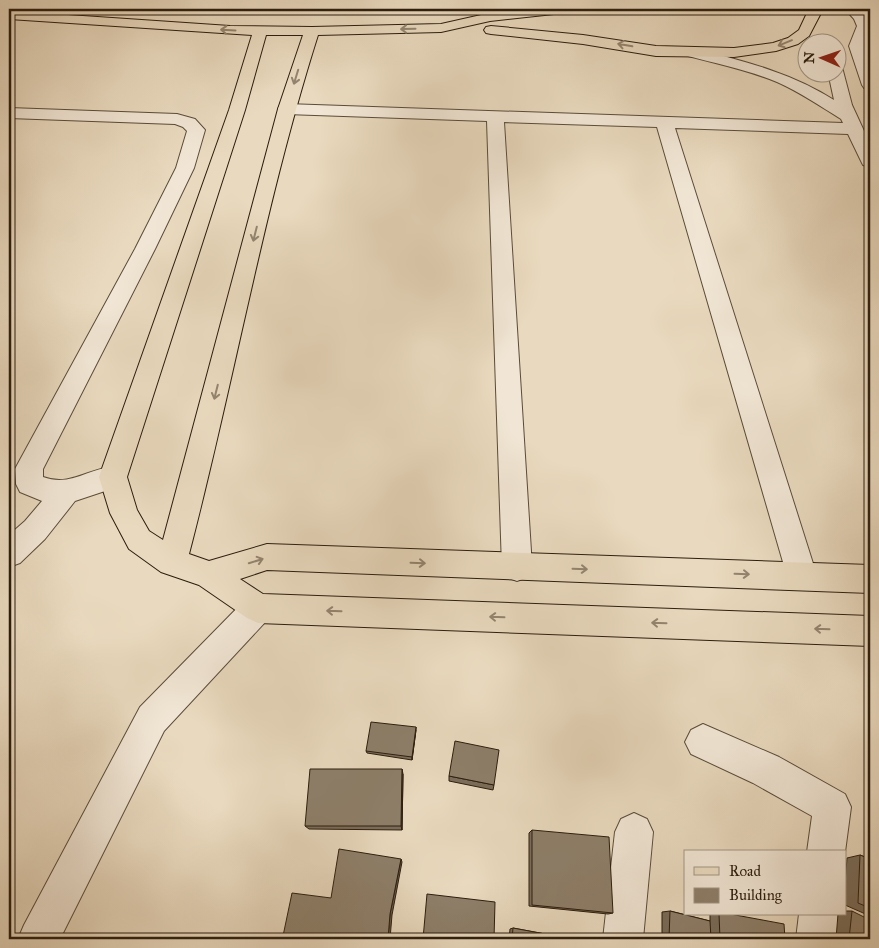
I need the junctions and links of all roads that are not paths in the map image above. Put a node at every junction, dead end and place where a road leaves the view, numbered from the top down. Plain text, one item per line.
1 (563, 9) edge
2 (811, 9) edge
3 (852, 9) edge
4 (416, 14) dead end
5 (9, 15) edge
6 (379, 15) dead end
7 (442, 21) junction
8 (260, 31) junction
9 (312, 31) junction
10 (857, 46) junction
11 (693, 53) junction
12 (846, 53) edge
13 (838, 82) edge
14 (870, 86) edge
15 (286, 109) junction
16 (9, 113) edge
17 (495, 116) junction
18 (664, 122) junction
19 (851, 123) junction
20 (870, 161) edge
21 (113, 477) junction
22 (65, 493) junction
23 (9, 554) edge
24 (172, 562) junction
25 (517, 567) junction
26 (209, 575) junction
27 (802, 576) junction
28 (870, 578) edge
29 (258, 608) junction
30 (870, 631) edge
31 (704, 742) dead end
32 (634, 832) dead end
33 (826, 850) edge
34 (819, 916) edge
35 (38, 939) edge
36 (623, 939) edge
37 (816, 939) edge

1 - 7 main road
2 -> 11 main road
3 - 10 street
4 - 6 main road
8 -> 5 main road
7 -> 9 main road
11 -> 7 main road
8 - 9 main road
8 - 21 main road
9 -> 15 main road
10 - 12 street
10 - 14 street
11 - 19 street
13 - 19 street
15 - 17 street
15 -> 24 main road
16 - 22 street
17 - 18 street
17 - 25 street
18 - 19 street
18 - 27 street
19 - 20 street
21 - 22 street
21 - 24 main road
22 - 23 street
24 - 26 main road
26 -> 25 main road
25 -> 27 main road
26 - 29 main road
27 - 28 main road
30 -> 29 main road
29 - 35 street
31 - 33 street
32 - 36 street
34 - 37 street

